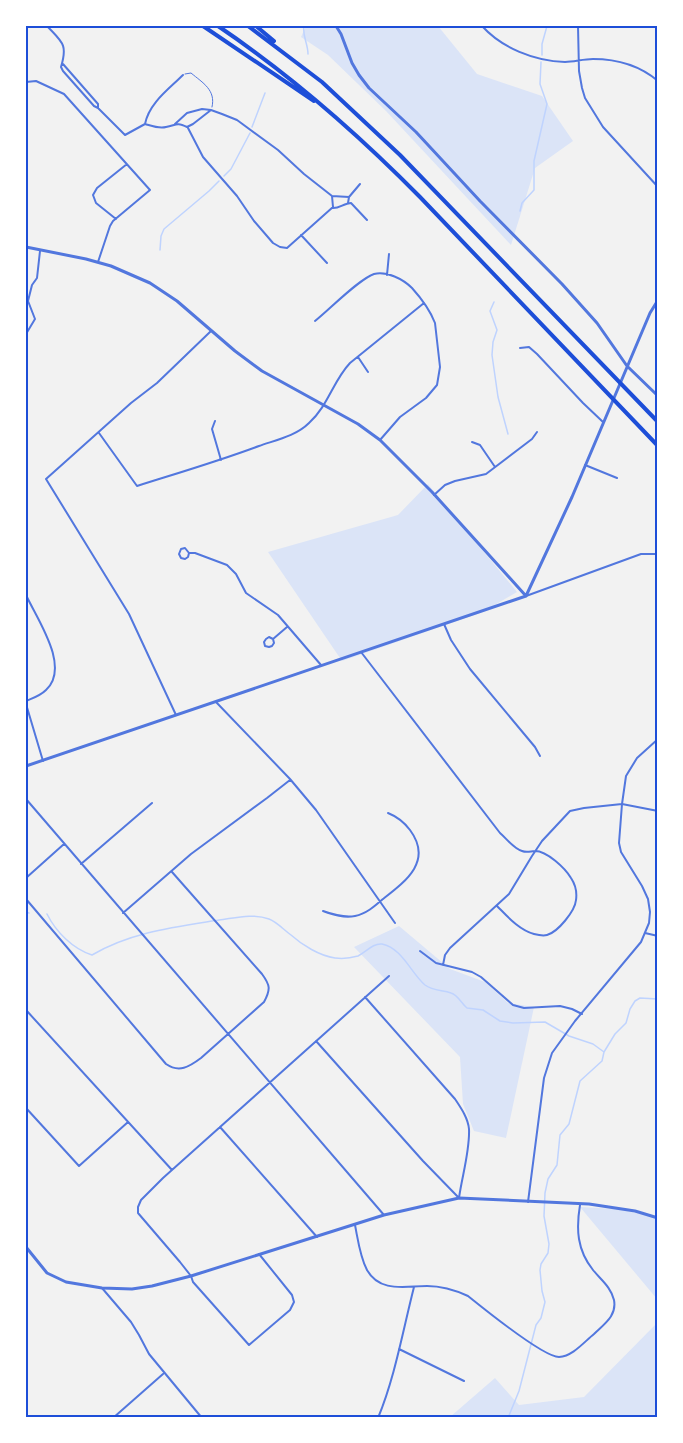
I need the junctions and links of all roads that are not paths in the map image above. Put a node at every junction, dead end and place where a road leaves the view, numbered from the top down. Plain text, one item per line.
1 (47, 26) edge
2 (204, 26) edge
3 (218, 26) edge
4 (248, 26) edge
5 (256, 26) edge
6 (336, 26) edge
7 (482, 26) edge
8 (578, 26) edge
9 (579, 61) junction
10 (307, 69) junction
11 (183, 75) joint
12 (657, 81) edge
13 (26, 82) edge
14 (211, 110) junction
15 (145, 124) junction
16 (175, 124) junction
17 (187, 127) junction
18 (350, 129) junction
19 (127, 164) junction
20 (360, 184) dead end
21 (657, 187) edge
22 (332, 196) junction
23 (349, 197) junction
24 (348, 203) junction
25 (332, 208) junction
26 (116, 219) junction
27 (367, 220) dead end
28 (302, 235) junction
29 (26, 247) edge
30 (40, 249) junction
31 (389, 254) dead end
32 (98, 262) junction
33 (327, 263) dead end
34 (387, 274) junction
35 (657, 300) edge
36 (424, 303) junction
37 (315, 321) dead end
38 (212, 331) junction
39 (26, 334) edge
40 (520, 348) dead end
41 (358, 357) junction
42 (627, 366) junction
43 (368, 372) dead end
44 (657, 396) edge
45 (324, 405) junction
46 (215, 421) dead end
47 (603, 422) junction
48 (657, 422) edge
49 (537, 432) dead end
50 (99, 433) junction
51 (380, 440) junction
52 (472, 442) dead end
53 (657, 446) edge
54 (221, 460) junction
55 (585, 465) junction
56 (495, 467) junction
57 (617, 478) dead end
58 (434, 495) junction
59 (189, 553) dead end
60 (657, 554) edge
61 (26, 595) edge
62 (526, 596) junction
63 (27, 601) edge
64 (444, 624) junction
65 (287, 627) junction
66 (273, 639) dead end
67 (362, 652) junction
68 (321, 665) junction
69 (26, 702) edge
70 (216, 702) junction
71 (176, 715) junction
72 (657, 739) edge
73 (540, 756) dead end
74 (43, 761) junction
75 (26, 766) edge
76 (290, 779) junction
77 (26, 799) edge
78 (152, 803) dead end
79 (622, 804) junction
80 (657, 811) edge
81 (388, 813) dead end
82 (64, 844) junction
83 (536, 850) junction
84 (81, 864) junction
85 (172, 872) junction
86 (26, 878) edge
87 (26, 898) edge
88 (380, 902) junction
89 (497, 906) junction
90 (323, 911) dead end
91 (123, 913) junction
92 (395, 922) dead end
93 (645, 933) junction
94 (657, 936) edge
95 (420, 951) dead end
96 (443, 964) junction
97 (389, 976) dead end
98 (365, 998) junction
99 (26, 1010) edge
100 (582, 1014) junction
101 (228, 1034) junction
102 (316, 1041) junction
103 (270, 1083) junction
104 (26, 1108) edge
105 (128, 1122) junction
106 (220, 1127) junction
107 (172, 1170) junction
108 (459, 1198) junction
109 (528, 1202) junction
110 (580, 1203) junction
111 (384, 1215) junction
112 (657, 1218) edge
113 (354, 1225) junction
114 (317, 1237) junction
115 (26, 1247) edge
116 (259, 1254) junction
117 (190, 1276) junction
118 (414, 1287) junction
119 (102, 1288) junction
120 (399, 1349) junction
121 (164, 1373) junction
122 (464, 1381) dead end
123 (114, 1418) edge
124 (202, 1418) edge
125 (378, 1418) edge

1 - 15 street
2 - 18 highway
3 - 18 highway
4 - 10 highway
5 - 10 highway
6 - 42 street
7 - 9 street
8 - 9 street
9 - 12 street
9 - 21 street
10 - 48 highway
11 - 14 lane
11 - 15 street
13 - 19 street
14 - 16 street
14 - 17 street
14 - 22 street
15 - 16 street
16 - 17 street
17 - 28 street
18 - 53 highway
19 - 26 street
19 - 26 street
20 - 23 street
22 - 23 street
22 - 25 street
23 - 24 street
24 - 25 street
24 - 27 street
25 - 28 street
26 - 32 street
28 - 33 street
29 - 30 street
30 - 32 street
30 - 39 street
31 - 34 street
32 - 38 street
34 - 36 street
34 - 37 street
35 - 42 street
36 - 41 street
36 - 51 street
38 - 45 street
38 - 50 street
40 - 47 street
41 - 43 street
41 - 45 street
42 - 44 street
42 - 47 street
45 - 51 street
45 - 54 street
46 - 54 street
47 - 55 street
49 - 56 street
50 - 54 street
50 - 71 street
51 - 58 street
52 - 56 street
55 - 57 street
55 - 62 street
56 - 58 street
58 - 62 street
59 - 65 street
60 - 62 street
61 - 63 street
62 - 64 street
63 - 69 street
64 - 67 street
64 - 73 street
65 - 66 street
65 - 68 street
67 - 68 street
67 - 83 street
68 - 70 street
69 - 74 street
70 - 71 street
70 - 76 street
71 - 74 street
72 - 79 street
74 - 75 street
76 - 85 street
76 - 88 street
77 - 82 street
78 - 84 street
79 - 80 street
79 - 83 street
79 - 93 street
81 - 88 street
82 - 84 street
82 - 86 street
83 - 89 street
83 - 89 street
84 - 91 street
85 - 91 street
85 - 101 street
87 - 101 street
88 - 90 street
88 - 92 street
89 - 96 street
91 - 101 street
93 - 94 street
93 - 100 street
95 - 96 street
96 - 100 street
97 - 98 street
98 - 102 street
98 - 108 street
99 - 105 street
100 - 109 street
101 - 103 street
102 - 103 street
102 - 108 street
103 - 106 street
103 - 111 street
104 - 105 street
105 - 107 street
106 - 107 street
106 - 114 street
107 - 117 street
108 - 109 street
108 - 111 street
109 - 110 street
110 - 112 street
110 - 118 street
111 - 113 street
113 - 114 street
113 - 118 street
114 - 116 street
115 - 119 street
116 - 117 street
116 - 117 street
117 - 119 street
118 - 120 street
119 - 121 street
120 - 122 street
120 - 125 street
121 - 123 street
121 - 124 street

